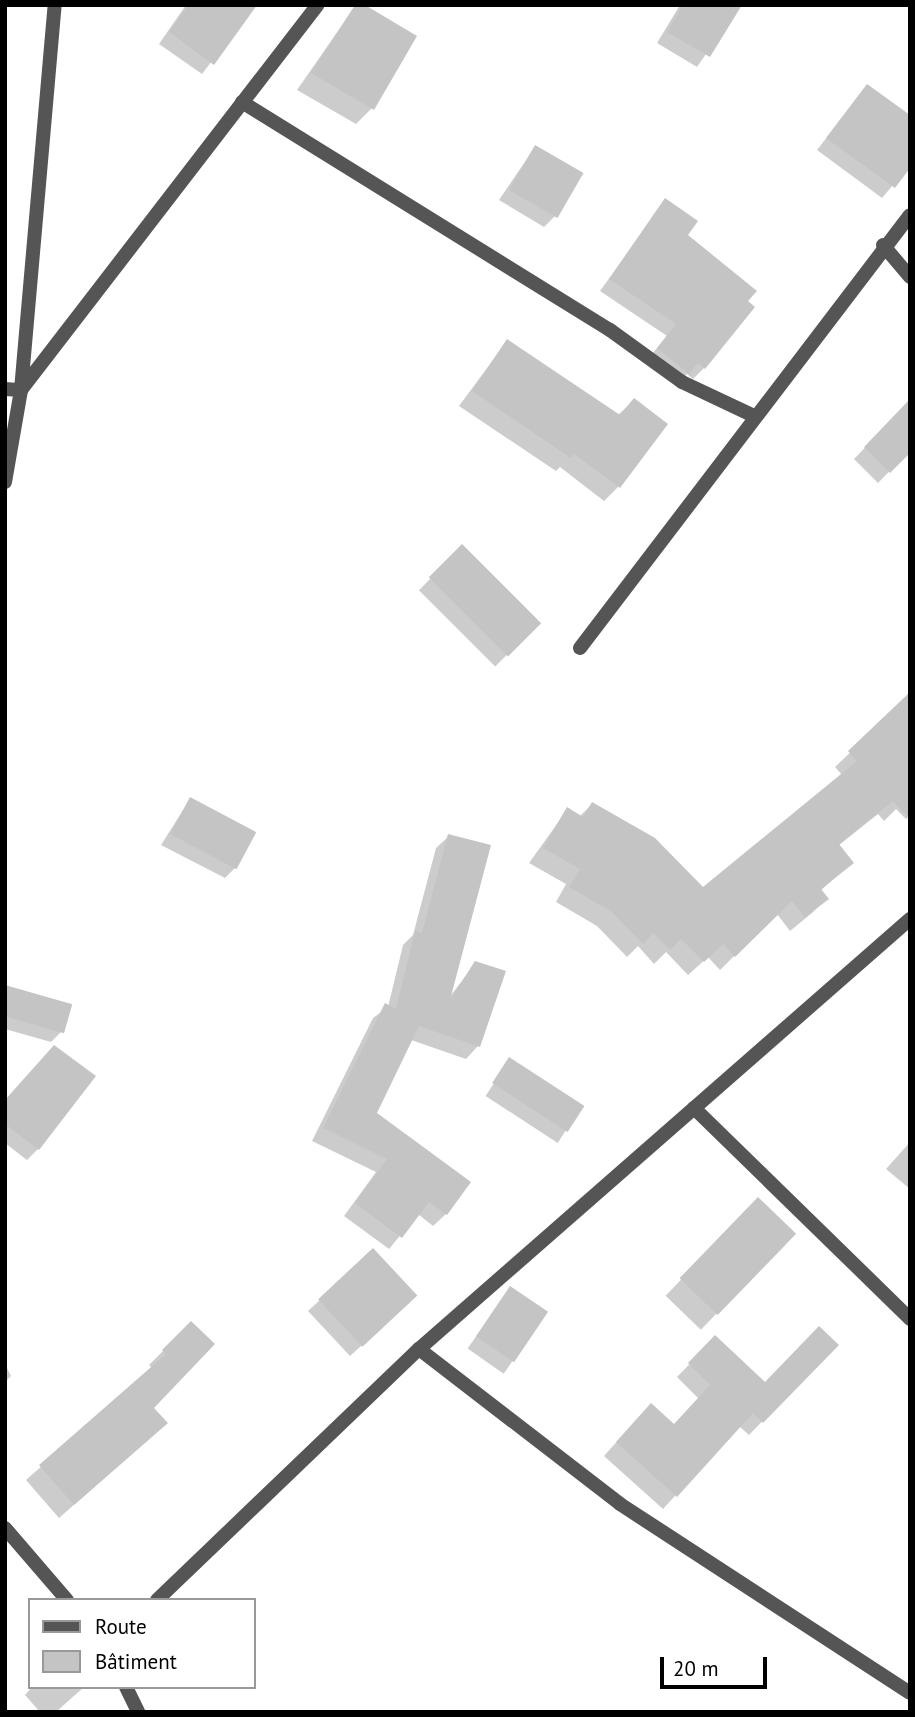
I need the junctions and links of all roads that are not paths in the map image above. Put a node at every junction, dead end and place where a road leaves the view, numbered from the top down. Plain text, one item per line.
1 (55, 5) edge
2 (317, 5) edge
3 (242, 102) junction
4 (910, 215) edge
5 (883, 245) junction
6 (910, 277) edge
7 (5, 389) edge
8 (21, 390) junction
9 (754, 416) junction
10 (5, 482) edge
11 (580, 648) dead end
12 (910, 919) edge
13 (694, 1108) junction
14 (910, 1318) edge
15 (419, 1349) junction
16 (5, 1528) edge
17 (65, 1598) edge
18 (159, 1598) edge
19 (127, 1689) edge
20 (910, 1693) edge
21 (138, 1712) edge

1 - 8 street
2 - 3 street
3 - 8 street
3 - 9 street
4 - 5 street
5 - 6 street
5 - 9 street
7 - 8 street
8 - 10 street
9 - 11 street
12 - 13 street
13 - 14 street
13 - 15 street
15 - 18 street
15 - 20 street
16 - 17 street
19 - 21 street

